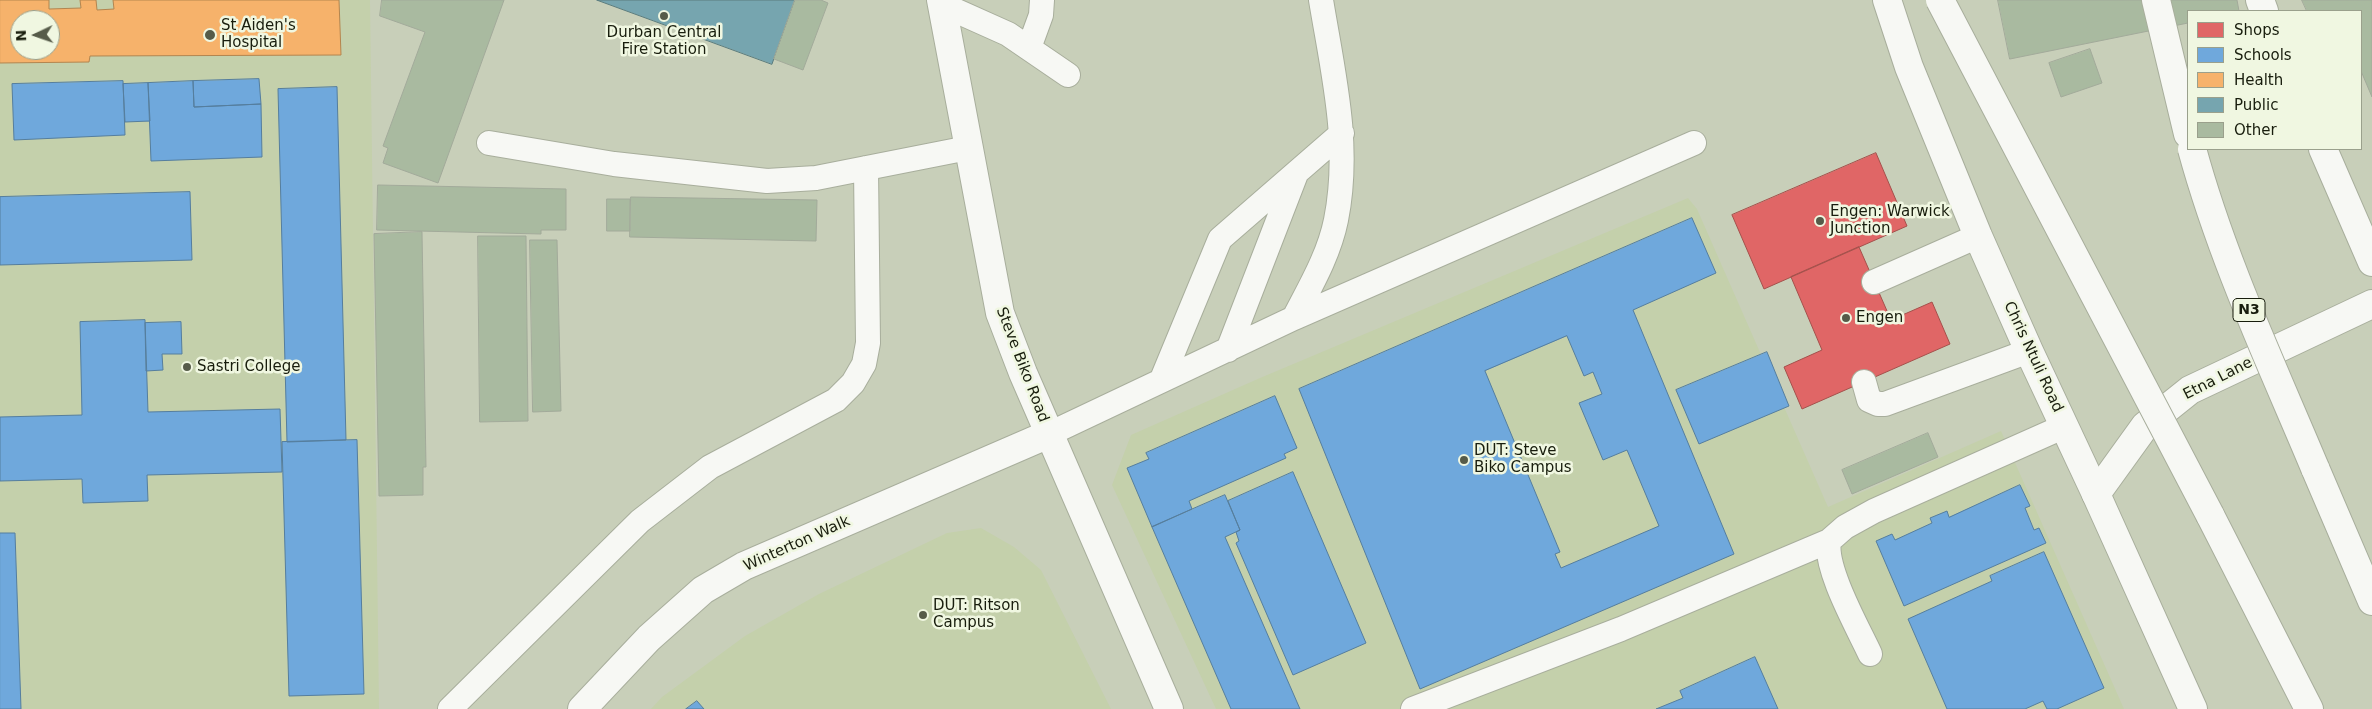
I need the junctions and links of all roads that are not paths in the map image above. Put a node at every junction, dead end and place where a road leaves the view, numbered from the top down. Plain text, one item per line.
1 (1042, 0) edge
2 (1321, 0) edge
3 (1887, 0) edge
4 (1940, 0) edge
5 (2156, 0) edge
6 (941, 2) edge
7 (1029, 48) junction
8 (1068, 75) dead end
9 (2187, 130) edge
10 (1342, 132) junction
11 (489, 143) dead end
12 (1694, 143) dead end
13 (968, 148) junction
14 (2192, 150) edge
15 (2323, 150) edge
16 (866, 168) junction
17 (1299, 169) junction
18 (1978, 236) junction
19 (2372, 262) edge
20 (1874, 282) dead end
21 (2372, 304) edge
22 (1294, 318) junction
23 (1228, 350) junction
24 (2029, 351) junction
25 (1162, 379) junction
26 (1864, 382) dead end
27 (2065, 426) junction
28 (1049, 434) junction
29 (2096, 494) junction
30 (1828, 541) junction
31 (2372, 601) edge
32 (1870, 654) dead end
33 (450, 709) edge
34 (582, 709) edge
35 (1169, 709) edge
36 (1412, 709) edge
37 (2193, 709) edge
38 (2309, 709) edge

1 - 7 lane
2 - 10 lane
3 - 18 main road, Chris Ntuli Road
4 - 38 main road, bridge
5 - 9 main road
6 - 7 lane
6 - 13 main road, Steve Biko Road
7 - 8 lane
10 - 17 lane
10 - 22 lane
11 - 16 lane
12 - 22 lane
13 - 16 lane
13 - 28 main road, Steve Biko Road
14 - 31 main road, N3, bridge
15 - 19 main road
16 - 33 lane
17 - 23 lane
17 - 25 lane
18 - 20 lane
18 - 24 main road, Chris Ntuli Road
21 - 29 main road, Etna Lane
22 - 23 lane
23 - 25 lane
24 - 26 lane
24 - 27 main road, Chris Ntuli Road
25 - 28 lane
27 - 29 main road, Chris Ntuli Road
27 - 30 lane
28 - 34 main road, Winterton Walk
28 - 35 main road, Steve Biko Road
29 - 37 main road, Chris Ntuli Road
30 - 32 lane
30 - 36 lane

